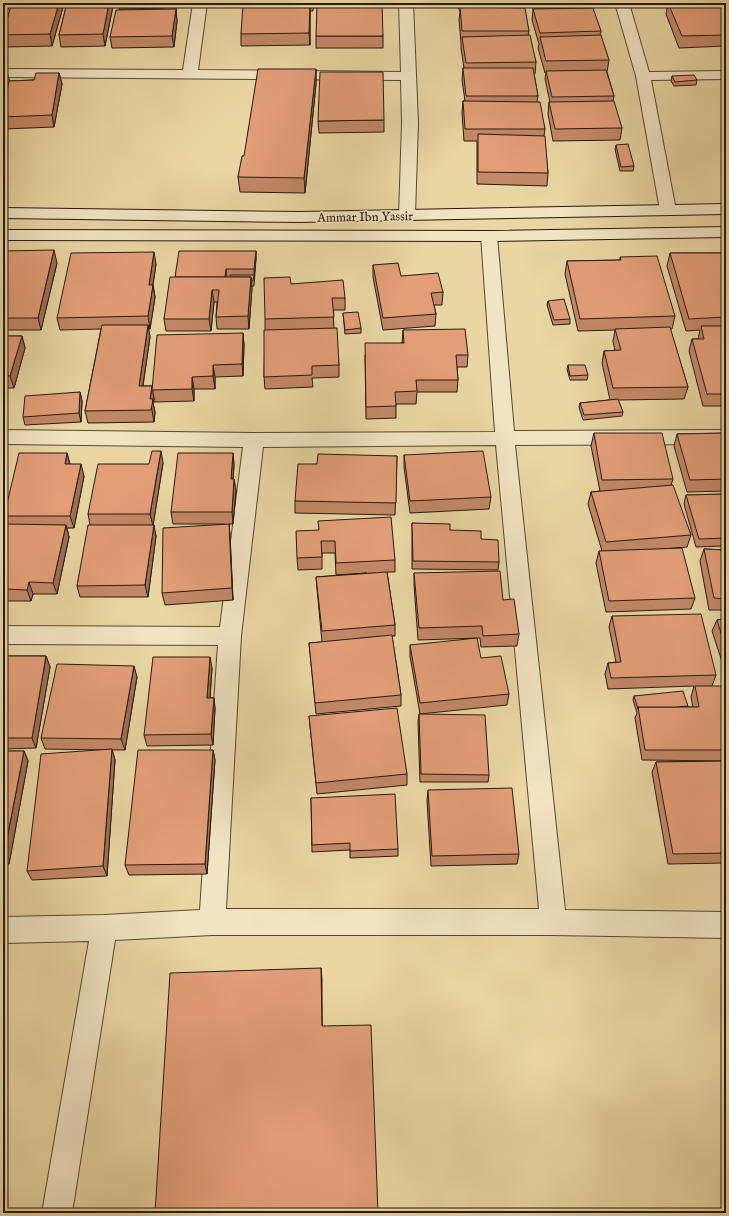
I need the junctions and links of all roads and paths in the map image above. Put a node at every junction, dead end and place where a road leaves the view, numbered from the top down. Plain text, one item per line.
1 (200, 3) edge
2 (406, 3) edge
3 (622, 3) edge
4 (3, 73) edge
5 (190, 74) junction
6 (726, 75) edge
7 (409, 76) junction
8 (643, 76) junction
9 (726, 209) edge
10 (668, 210) junction
11 (3, 214) edge
12 (407, 215) junction
13 (726, 232) edge
14 (3, 235) edge
15 (490, 236) junction
16 (3, 437) edge
17 (726, 437) edge
18 (254, 440) junction
19 (505, 440) junction
20 (3, 635) edge
21 (230, 636) junction
22 (212, 922) junction
23 (553, 922) junction
24 (726, 925) edge
25 (104, 928) junction
26 (3, 930) edge
27 (57, 1213) edge

1 - 5 street
2 - 7 street
3 - 8 street
4 - 5 street
5 - 7 street
6 - 8 street
7 - 12 street
8 - 10 street
9 - 10 street, Ammar Ibn Yassir
10 - 12 street, Ammar Ibn Yassir
11 - 12 street, Ammar Ibn Yassir
13 - 15 street, Ammar Ibn Yassir
14 - 15 street, Ammar Ibn Yassir
15 - 19 street
16 - 18 street
17 - 19 street
18 - 19 street
18 - 21 street
19 - 23 street
20 - 21 street
21 - 22 street
22 - 23 street
22 - 25 street
23 - 24 street
25 - 26 street
25 - 27 street

